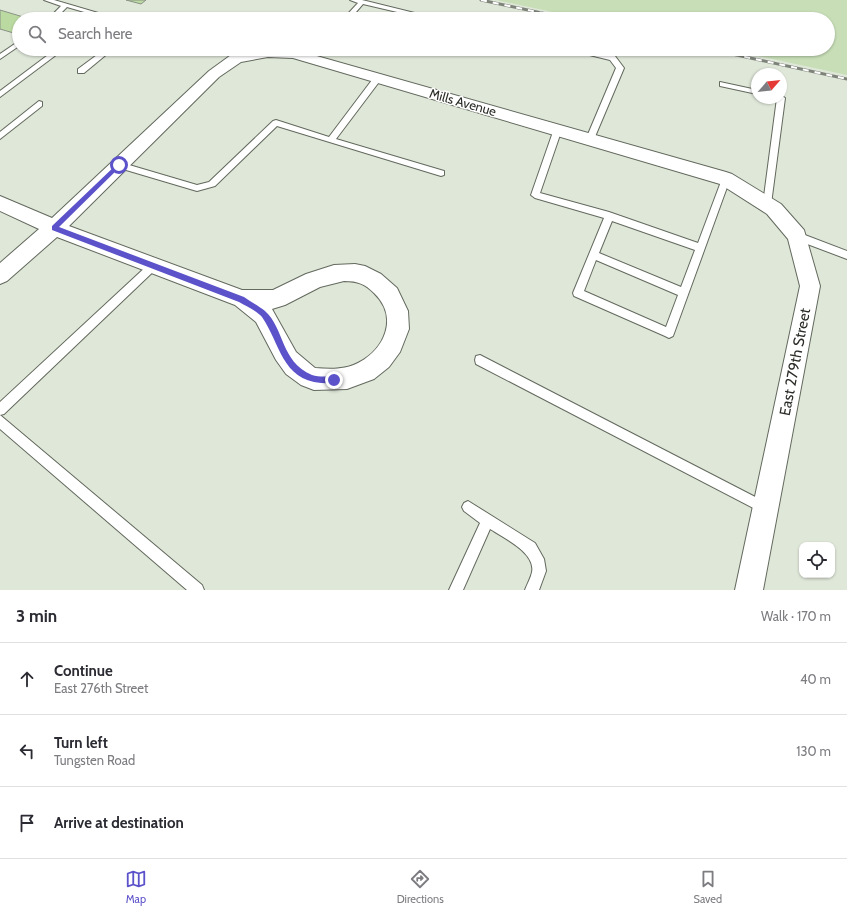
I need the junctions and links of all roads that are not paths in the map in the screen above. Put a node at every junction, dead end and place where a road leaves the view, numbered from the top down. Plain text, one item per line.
1 (47, 0) edge
2 (354, 0) edge
3 (362, 2) junction
4 (66, 5) junction
5 (58, 12) edge
6 (91, 12) edge
7 (353, 12) edge
8 (406, 12) edge
9 (12, 48) edge
10 (51, 56) edge
11 (100, 56) edge
12 (245, 56) edge
13 (318, 56) edge
14 (602, 56) edge
15 (0, 57) edge
16 (81, 71) dead end
17 (378, 78) junction
18 (723, 84) dead end
19 (751, 91) edge
20 (0, 95) edge
21 (39, 104) dead end
22 (780, 104) edge
23 (558, 130) junction
24 (0, 136) edge
25 (590, 139) junction
26 (331, 140) junction
27 (119, 165) junction
28 (441, 173) dead end
29 (721, 176) junction
30 (0, 203) edge
31 (767, 204) junction
32 (609, 216) junction
33 (54, 228) junction
34 (797, 236) junction
35 (701, 248) junction
36 (594, 255) junction
37 (847, 255) edge
38 (153, 266) junction
39 (0, 275) edge
40 (684, 293) junction
41 (242, 300) junction
42 (480, 360) dead end
43 (0, 410) edge
44 (0, 421) edge
45 (468, 507) dead end
46 (765, 508) junction
47 (488, 520) junction
48 (197, 590) edge
49 (456, 590) edge
50 (532, 590) edge
51 (749, 590) edge

1 - 4 lane
2 - 3 lane
3 - 7 lane
3 - 8 lane
4 - 5 lane
4 - 6 lane
9 - 15 lane
10 - 20 lane
11 - 16 lane
12 - 27 street, Mills Avenue
13 - 17 street, Mills Avenue
14 - 25 lane
17 - 23 street, Mills Avenue
17 - 26 lane
18 - 19 lane
21 - 24 lane
22 - 31 lane
23 - 25 street, Mills Avenue
23 - 32 lane
25 - 29 street, Mills Avenue
26 - 27 lane
26 - 28 lane
27 - 33 street, Mills Avenue
29 - 31 street, East 279th Street
29 - 35 lane
30 - 33 street
31 - 34 street, East 279th Street
32 - 35 lane
32 - 36 lane
33 - 38 street
33 - 39 street, Mills Avenue
34 - 37 lane
34 - 46 street, East 279th Street
35 - 40 lane
36 - 40 lane
36 - 40 lane
38 - 41 street
38 - 43 lane
41 - 41 street
42 - 46 lane
44 - 48 lane
45 - 47 lane
46 - 51 street, East 279th Street
47 - 49 lane
47 - 50 lane

